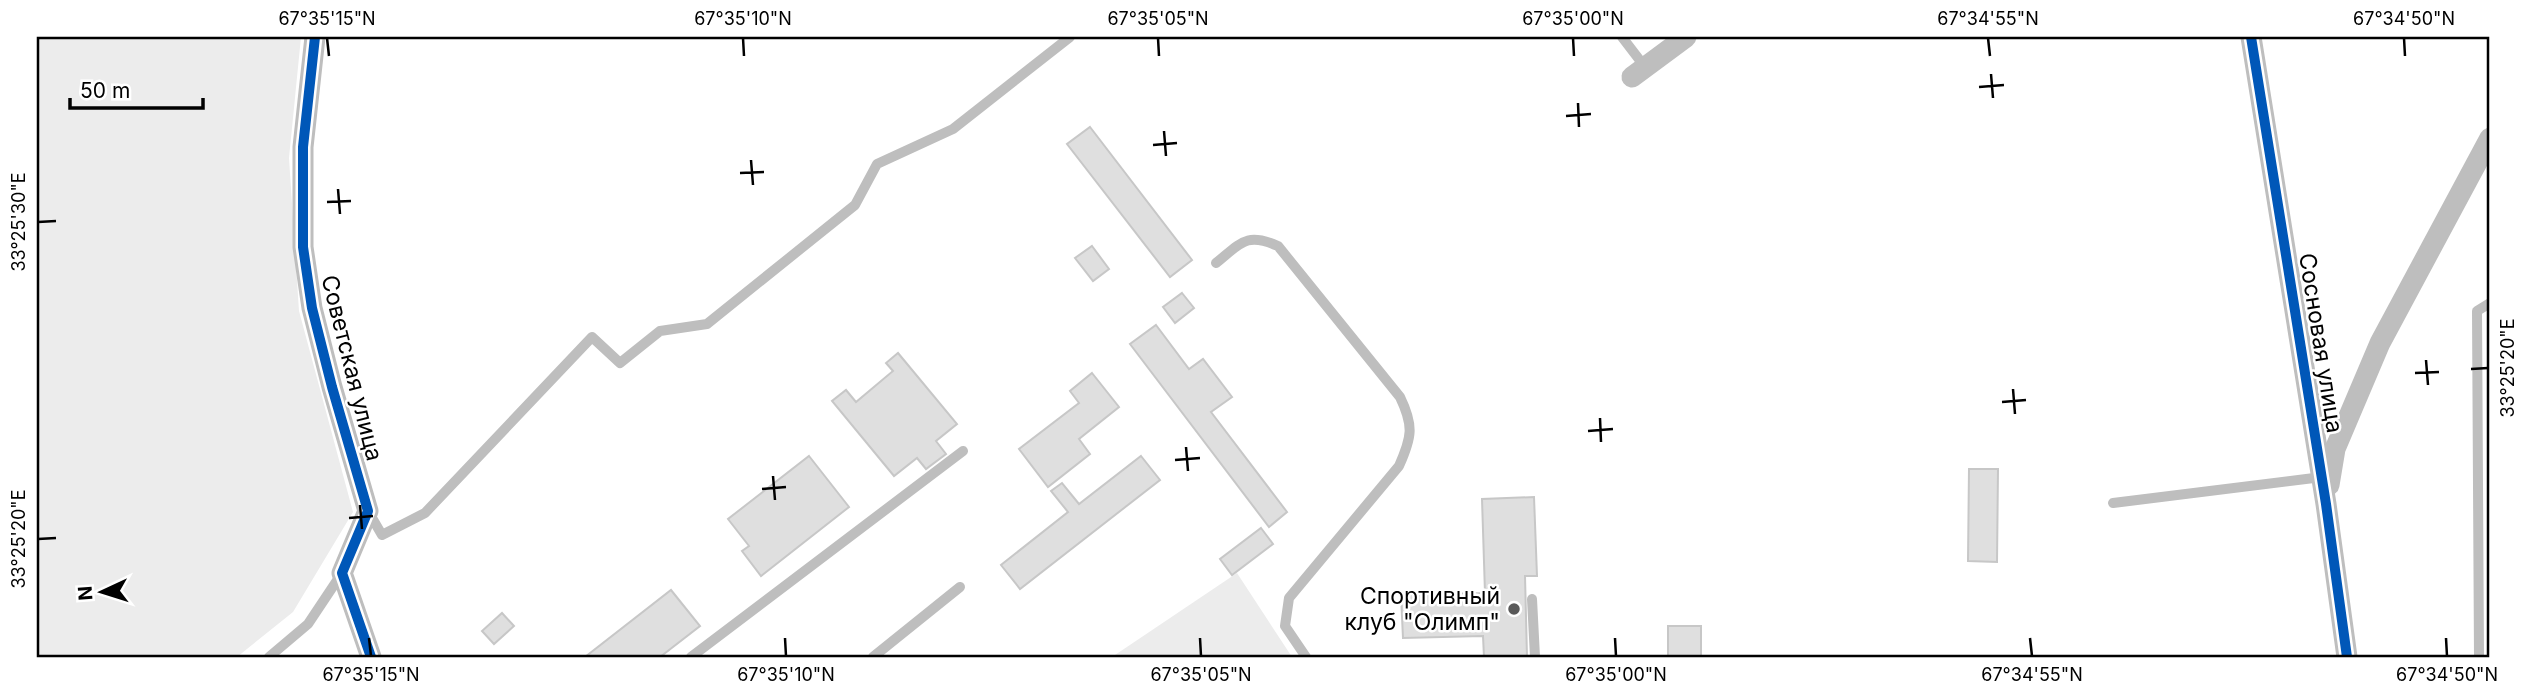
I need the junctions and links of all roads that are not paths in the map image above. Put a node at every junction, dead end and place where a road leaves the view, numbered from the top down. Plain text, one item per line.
1 (315, 37) edge
2 (1070, 37) edge
3 (1622, 37) edge
4 (1686, 37) edge
5 (2251, 37) edge
6 (1639, 72) joint
7 (2490, 138) edge
8 (1216, 263) dead end
9 (2490, 303) edge
10 (963, 451) dead end
11 (2322, 477) junction
12 (2113, 503) dead end
13 (2326, 504) junction
14 (368, 511) junction
15 (342, 573) junction
16 (960, 587) dead end
17 (1532, 600) dead end
18 (269, 657) edge
19 (371, 657) edge
20 (691, 657) edge
21 (873, 657) edge
22 (1306, 657) edge
23 (1535, 657) edge
24 (2347, 657) edge
25 (2479, 657) edge

1 - 14 street, Советская улица
2 - 14 lane
3 - 6 lane
4 - 6 street
5 - 11 street, Сосновая улица
7 - 13 street, Сосновая улица
8 - 22 lane
9 - 25 lane
10 - 20 lane
11 - 12 lane
11 - 13 street, Сосновая улица
13 - 24 street, Сосновая улица
14 - 15 street
15 - 18 lane
15 - 19 street
16 - 21 lane
17 - 23 lane

